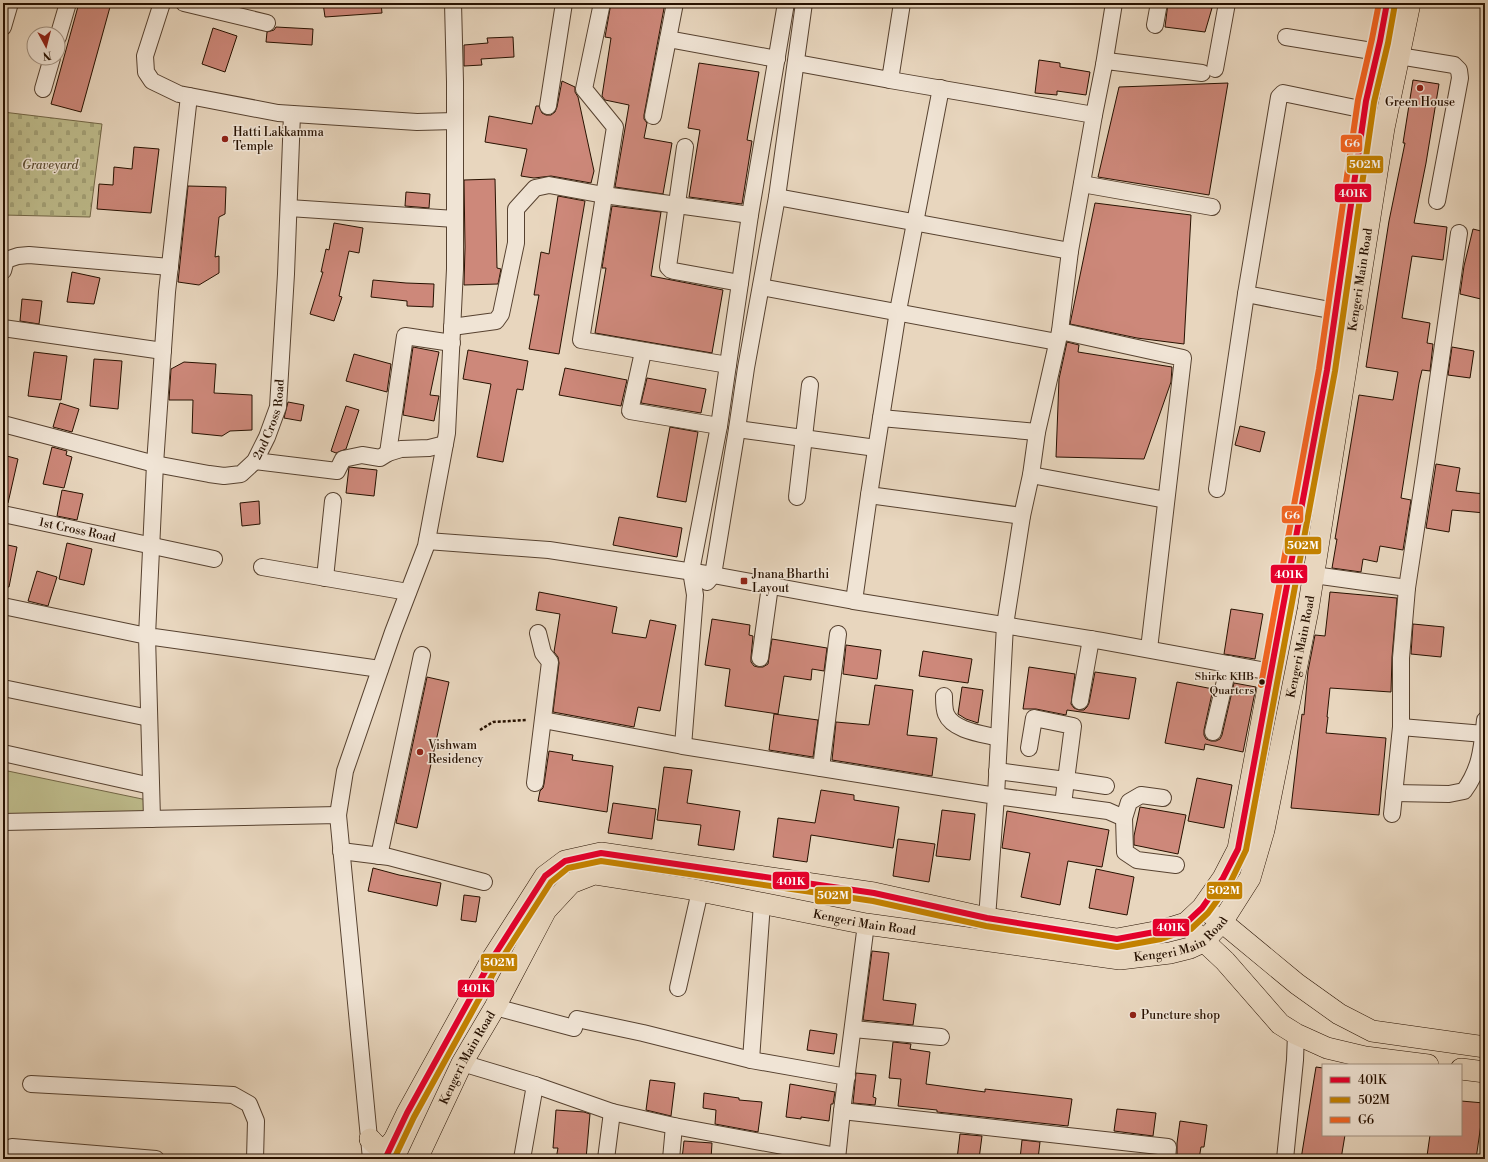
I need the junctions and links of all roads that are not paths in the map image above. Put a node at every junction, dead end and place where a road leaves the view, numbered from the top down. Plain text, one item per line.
1 (10, 3) edge
2 (68, 3) edge
3 (162, 3) edge
4 (184, 3) edge
5 (453, 3) edge
6 (602, 3) edge
7 (675, 3) edge
8 (786, 3) edge
9 (804, 3) edge
10 (902, 3) edge
11 (1114, 3) edge
12 (1159, 3) edge
13 (1227, 3) edge
14 (1387, 3) edge
15 (1410, 3) edge
16 (559, 4) edge
17 (267, 22) dead end
18 (1155, 25) dead end
19 (61, 26) edge
20 (3, 27) edge
21 (1286, 36) dead end
22 (668, 39) junction
23 (1378, 52) junction
24 (1399, 56) junction
25 (777, 59) junction
26 (797, 63) junction
27 (1104, 65) junction
28 (50, 66) edge
29 (890, 80) junction
30 (941, 88) junction
31 (43, 89) dead end
32 (189, 96) junction
33 (548, 106) dead end
34 (1365, 110) junction
35 (292, 114) junction
36 (1094, 115) junction
37 (653, 116) dead end
38 (455, 121) junction
39 (685, 147) dead end
40 (1082, 184) junction
41 (604, 195) junction
42 (777, 197) junction
43 (1437, 201) dead end
44 (676, 204) junction
45 (1212, 207) dead end
46 (288, 208) junction
47 (750, 215) junction
48 (455, 219) junction
49 (915, 223) junction
50 (1459, 233) dead end
51 (1070, 251) junction
52 (170, 267) junction
53 (3, 271) edge
54 (740, 283) junction
55 (761, 287) junction
56 (1246, 294) junction
57 (898, 311) junction
58 (1336, 311) junction
59 (452, 327) junction
60 (3, 328) edge
61 (1058, 336) junction
62 (452, 343) junction
63 (163, 351) junction
64 (643, 352) junction
65 (728, 365) junction
66 (810, 384) dead end
67 (881, 418) junction
68 (3, 424) edge
69 (719, 426) junction
70 (737, 430) junction
71 (1037, 432) junction
72 (805, 439) junction
73 (445, 444) junction
74 (876, 448) junction
75 (388, 453) junction
76 (255, 460) junction
77 (155, 464) junction
78 (1031, 474) junction
79 (1217, 489) dead end
80 (869, 495) junction
81 (797, 497) dead end
82 (1166, 500) junction
83 (334, 501) dead end
84 (3, 514) edge
85 (1022, 516) junction
86 (427, 541) junction
87 (151, 546) junction
88 (214, 559) dead end
89 (262, 567) dead end
90 (691, 571) junction
91 (713, 574) junction
92 (1314, 575) junction
93 (325, 578) junction
94 (770, 586) junction
95 (1407, 588) junction
96 (408, 592) junction
97 (695, 595) junction
98 (854, 601) junction
99 (3, 606) edge
100 (1006, 625) junction
101 (538, 633) dead end
102 (838, 634) dead end
103 (147, 636) junction
104 (1091, 639) junction
105 (1149, 649) junction
106 (422, 655) dead end
107 (760, 658) dead end
108 (1229, 664) junction
109 (380, 669) junction
110 (1271, 672) junction
111 (3, 688) edge
112 (944, 696) dead end
113 (1080, 701) dead end
114 (149, 718) junction
115 (543, 720) junction
116 (1401, 727) junction
117 (1484, 727) edge
118 (1213, 732) dead end
119 (999, 738) junction
120 (683, 746) junction
121 (1029, 748) dead end
122 (3, 753) edge
123 (821, 768) junction
124 (997, 771) junction
125 (1066, 780) junction
126 (535, 783) dead end
127 (151, 786) junction
128 (1106, 786) dead end
129 (1394, 793) junction
130 (996, 796) junction
131 (1163, 798) dead end
132 (1063, 805) junction
133 (1392, 814) dead end
134 (338, 815) junction
135 (1124, 818) junction
136 (152, 819) junction
137 (3, 822) edge
138 (341, 851) junction
139 (379, 856) junction
140 (1176, 864) dead end
141 (484, 882) dead end
142 (700, 891) junction
143 (762, 903) junction
144 (1202, 908) junction
145 (987, 918) junction
146 (1222, 922) junction
147 (1186, 923) junction
148 (866, 924) junction
149 (1203, 942) junction
150 (1273, 966) junction
151 (1246, 987) junction
152 (678, 988) dead end
153 (495, 1007) junction
154 (852, 1029) junction
155 (1372, 1031) junction
156 (1296, 1034) junction
157 (941, 1036) dead end
158 (1485, 1047) edge
159 (1365, 1057) junction
160 (751, 1060) junction
161 (462, 1063) junction
162 (1420, 1064) edge
163 (1462, 1069) edge
164 (1485, 1072) edge
165 (846, 1077) junction
166 (31, 1084) dead end
167 (535, 1085) junction
168 (842, 1111) junction
169 (612, 1112) junction
170 (674, 1126) junction
171 (370, 1139) junction
172 (12, 1147) dead end
173 (390, 1150) edge
174 (837, 1158) edge
175 (156, 1159) edge
176 (255, 1159) edge
177 (371, 1159) edge
178 (417, 1159) edge
179 (522, 1159) edge
180 (606, 1159) edge
181 (671, 1159) edge
182 (1167, 1159) edge
183 (1285, 1159) edge

1 - 20 street
2 - 19 street
3 - 32 street
4 - 17 street
5 - 38 street
6 - 41 street
7 - 22 street
8 - 25 street
9 - 26 street
10 - 29 street
11 - 27 street
12 - 18 street
13 - 27 street
14 - 23 main road, Kengeri Main Road
15 - 24 main road, Kengeri Main Road
16 - 33 street
21 - 23 street
22 - 25 street
22 - 37 street
23 - 34 main road, Kengeri Main Road
24 - 43 street
24 - 92 main road, Kengeri Main Road
25 - 47 street
26 - 29 street
26 - 42 street
27 - 36 street
28 - 31 street
29 - 30 street
30 - 36 street
30 - 49 street
32 - 35 street
32 - 52 street
34 - 56 street
34 - 58 main road, Kengeri Main Road
35 - 38 street
35 - 46 street, 2nd Cross Road
36 - 40 street
38 - 48 street
39 - 44 street
40 - 45 street
40 - 51 street
41 - 44 street
41 - 59 street
41 - 64 street
42 - 49 street
42 - 55 street
44 - 47 street
44 - 54 street
46 - 48 street
46 - 76 street, 2nd Cross Road
47 - 54 street
48 - 59 street
49 - 51 street
49 - 57 street
50 - 95 street
51 - 61 street
52 - 53 street
52 - 63 street
54 - 65 street
55 - 57 street
55 - 70 street
56 - 58 street
56 - 79 street
57 - 61 street
57 - 67 street
58 - 110 main road, Kengeri Main Road
59 - 62 street
60 - 63 street
61 - 71 street
61 - 82 street
62 - 73 street
62 - 75 street
63 - 77 street
64 - 65 street
64 - 69 street
65 - 69 street
66 - 72 street
67 - 71 street
67 - 74 street
68 - 77 street, 2nd Cross Road
69 - 90 street
70 - 72 street
70 - 91 street
71 - 78 street
72 - 74 street
72 - 81 street
73 - 75 street
73 - 86 street
74 - 80 street
75 - 76 street
76 - 77 street, 2nd Cross Road
77 - 87 street
78 - 82 street
78 - 85 street
80 - 85 street
80 - 98 street
82 - 105 street
83 - 93 street
84 - 87 street, 1st Cross Road
85 - 100 street
86 - 90 street
86 - 96 street
87 - 88 street, 1st Cross Road
87 - 103 street
89 - 93 street
90 - 91 street
90 - 97 street
91 - 94 street
91 - 97 street
92 - 95 street
92 - 146 main road, Kengeri Main Road
93 - 96 street
94 - 98 street
94 - 107 street
95 - 116 street
96 - 109 street
97 - 120 street
98 - 100 street
99 - 103 street
100 - 104 street
100 - 119 street
101 - 115 street
102 - 123 street
103 - 109 street
103 - 114 street
104 - 105 street
104 - 113 street
105 - 108 street
106 - 139 street
108 - 110 street
108 - 118 street
109 - 134 street
110 - 144 main road, Kengeri Main Road
111 - 114 street
112 - 119 street
114 - 127 street
115 - 120 street
115 - 126 street
116 - 117 street
116 - 129 street
117 - 129 street
119 - 124 street
120 - 123 street
121 - 125 street
122 - 127 street
123 - 130 street
124 - 125 street
124 - 130 street
125 - 128 street
125 - 132 street
127 - 136 street
129 - 133 street
130 - 132 street
130 - 145 street
131 - 135 street
132 - 135 street
134 - 136 street
134 - 138 street
135 - 140 street
136 - 137 street
138 - 139 street
138 - 171 street
139 - 141 street
142 - 143 main road, Kengeri Main Road
142 - 152 street
142 - 153 main road, Kengeri Main Road
143 - 148 main road, Kengeri Main Road
143 - 160 street
144 - 146 main road
144 - 147 main road, Kengeri Main Road
145 - 147 main road, Kengeri Main Road
145 - 173 main road, Kengeri Main Road
146 - 149 main road, Kengeri Main Road
146 - 150 main road
147 - 149 main road
148 - 149 main road, Kengeri Main Road
148 - 154 street
149 - 151 main road
150 - 151 main road
150 - 155 main road
151 - 156 main road
153 - 160 street
153 - 161 main road, Kengeri Main Road
154 - 157 street
154 - 165 street
155 - 158 main road
155 - 159 main road
156 - 159 main road
156 - 183 street
159 - 162 main road
160 - 165 street
161 - 167 street
161 - 178 main road, Kengeri Main Road
163 - 164 main road
165 - 168 street
166 - 176 street
167 - 169 street
167 - 179 street
168 - 174 street
168 - 182 street
169 - 170 street
169 - 180 street
170 - 174 street
170 - 181 street
171 - 173 main road
171 - 177 street
172 - 175 street

